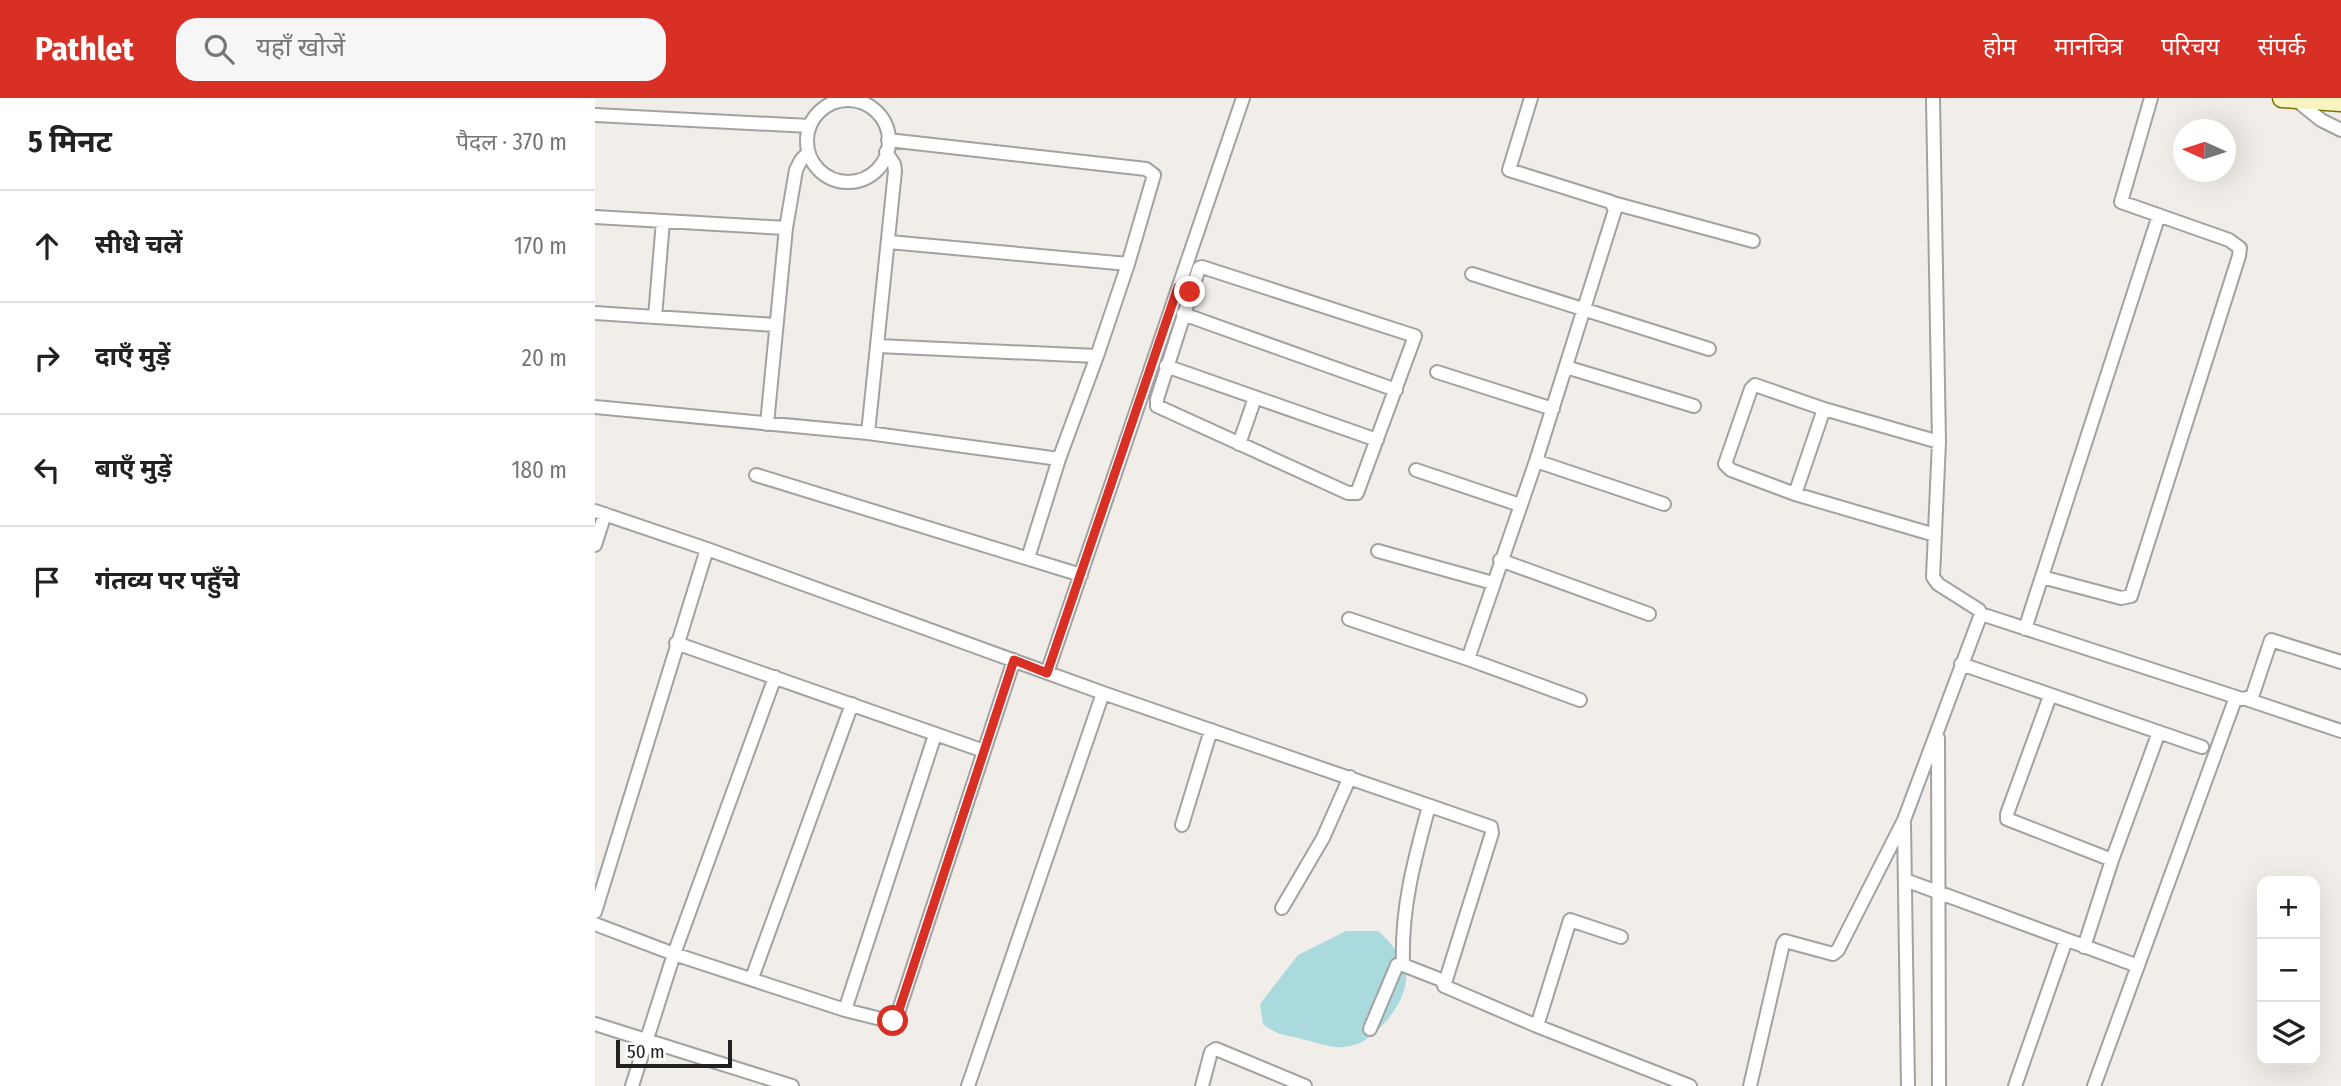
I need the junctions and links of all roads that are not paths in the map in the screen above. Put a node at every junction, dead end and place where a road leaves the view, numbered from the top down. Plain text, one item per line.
1 (1243, 98) edge
2 (1531, 98) edge
3 (1934, 98) edge
4 (2151, 98) edge
5 (850, 99) edge
6 (2288, 99) edge
7 (2341, 102) edge
8 (595, 115) edge
9 (810, 126) junction
10 (2341, 130) edge
11 (887, 146) junction
12 (808, 153) junction
13 (1613, 203) junction
14 (2159, 215) junction
15 (595, 217) edge
16 (663, 221) junction
17 (786, 228) junction
18 (1753, 241) dead end
19 (889, 242) junction
20 (1128, 264) junction
21 (1472, 274) dead end
22 (1184, 290) junction
23 (1585, 309) junction
24 (595, 313) edge
25 (1183, 314) junction
26 (655, 317) junction
27 (775, 325) junction
28 (878, 346) junction
29 (1709, 349) dead end
30 (1097, 356) junction
31 (1166, 366) junction
32 (1566, 367) junction
33 (1437, 372) dead end
34 (1396, 390) junction
35 (1255, 398) junction
36 (595, 407) edge
37 (1694, 407) dead end
38 (1553, 409) junction
39 (1823, 409) junction
40 (767, 424) junction
41 (868, 433) junction
42 (1377, 440) junction
43 (1939, 442) junction
44 (1238, 444) junction
45 (1059, 459) junction
46 (1536, 461) junction
47 (1416, 470) dead end
48 (756, 475) dead end
49 (1795, 495) junction
50 (1664, 504) dead end
51 (1520, 505) junction
52 (600, 513) edge
53 (1935, 535) junction
54 (595, 545) edge
55 (707, 549) junction
56 (1378, 551) dead end
57 (1028, 558) junction
58 (1500, 560) junction
59 (1081, 575) junction
60 (2042, 577) junction
61 (1493, 583) junction
62 (1649, 614) dead end
63 (1981, 614) junction
64 (1349, 619) dead end
65 (2025, 629) junction
66 (676, 643) junction
67 (1468, 659) junction
68 (1014, 660) junction
69 (2341, 662) edge
70 (1961, 664) junction
71 (1047, 673) junction
72 (775, 677) junction
73 (1103, 694) junction
74 (2050, 696) junction
75 (2241, 698) junction
76 (1580, 700) dead end
77 (852, 704) junction
78 (1938, 727) junction
79 (1211, 730) junction
80 (2341, 731) edge
81 (2159, 732) junction
82 (935, 735) junction
83 (2202, 747) dead end
84 (984, 751) junction
85 (1350, 777) junction
86 (1429, 806) junction
87 (1904, 820) junction
88 (1182, 825) dead end
89 (2112, 860) junction
90 (1905, 880) junction
91 (1938, 893) junction
92 (1282, 908) dead end
93 (595, 912) edge
94 (595, 924) edge
95 (1621, 937) dead end
96 (2066, 940) junction
97 (2084, 947) junction
98 (674, 954) junction
99 (1403, 965) junction
100 (2138, 966) junction
101 (752, 978) junction
102 (1444, 981) junction
103 (845, 1010) junction
104 (595, 1024) edge
105 (1537, 1026) junction
106 (1370, 1029) dead end
107 (647, 1041) junction
108 (632, 1086) edge
109 (792, 1086) edge
110 (968, 1086) edge
111 (1202, 1086) edge
112 (1305, 1086) edge
113 (1690, 1086) edge
114 (1750, 1086) edge
115 (1908, 1086) edge
116 (1939, 1086) edge
117 (2015, 1086) edge
118 (2094, 1086) edge

1 - 22 street
2 - 13 street
3 - 43 street
4 - 14 street
5 - 9 street
5 - 11 street
6 - 7 main road
6 - 10 street
8 - 9 street
9 - 12 street
11 - 12 street
11 - 19 street
11 - 20 street
12 - 17 street
13 - 18 street
13 - 23 street
14 - 60 street
14 - 60 street
15 - 16 street
16 - 17 street
16 - 26 street
17 - 27 street
19 - 20 street
19 - 28 street
20 - 30 street
21 - 23 street
22 - 25 street
22 - 34 street
22 - 59 street
23 - 29 street
23 - 32 street
24 - 26 street
25 - 31 street
25 - 34 street
26 - 27 street
27 - 40 street
28 - 30 street
28 - 41 street
30 - 45 street
31 - 35 street
31 - 44 street
32 - 37 street
32 - 38 street
33 - 38 street
34 - 42 street
35 - 42 street
35 - 44 street
36 - 40 street
38 - 46 street
39 - 43 street
39 - 49 street
39 - 49 street
40 - 41 street
41 - 45 street
42 - 44 street
43 - 53 street
45 - 57 street
46 - 50 street
46 - 51 street
47 - 51 street
48 - 57 street
49 - 53 street
51 - 58 street
52 - 54 street
52 - 55 street
53 - 63 street
55 - 66 street
55 - 68 street
56 - 61 street
57 - 59 street
58 - 61 street
58 - 62 street
59 - 71 street
60 - 65 street
61 - 67 street
63 - 65 street
63 - 70 street
64 - 67 street
65 - 75 street
66 - 72 street
66 - 93 street
67 - 76 street
68 - 71 street
68 - 84 street
69 - 75 street
70 - 74 street
70 - 78 street
71 - 73 street
72 - 77 street
72 - 98 street
73 - 79 street
73 - 110 street
74 - 81 street
74 - 89 street
75 - 80 street
75 - 100 street
77 - 82 street
77 - 101 street
78 - 87 street
78 - 91 street
79 - 85 street
79 - 88 street
81 - 83 street
81 - 89 street
82 - 84 street
82 - 103 street
84 - 103 street
85 - 86 street
85 - 92 street
86 - 99 street
86 - 102 street
87 - 90 street
87 - 114 street
89 - 97 street
90 - 91 street
90 - 115 street
91 - 96 street
91 - 116 street
94 - 98 street
95 - 105 street
96 - 97 street
96 - 117 street
97 - 100 street
98 - 101 street
98 - 107 street
99 - 102 street
99 - 106 street
100 - 118 street
101 - 103 street
102 - 105 street
104 - 107 street
105 - 113 street
107 - 108 street
107 - 109 street
111 - 112 street

